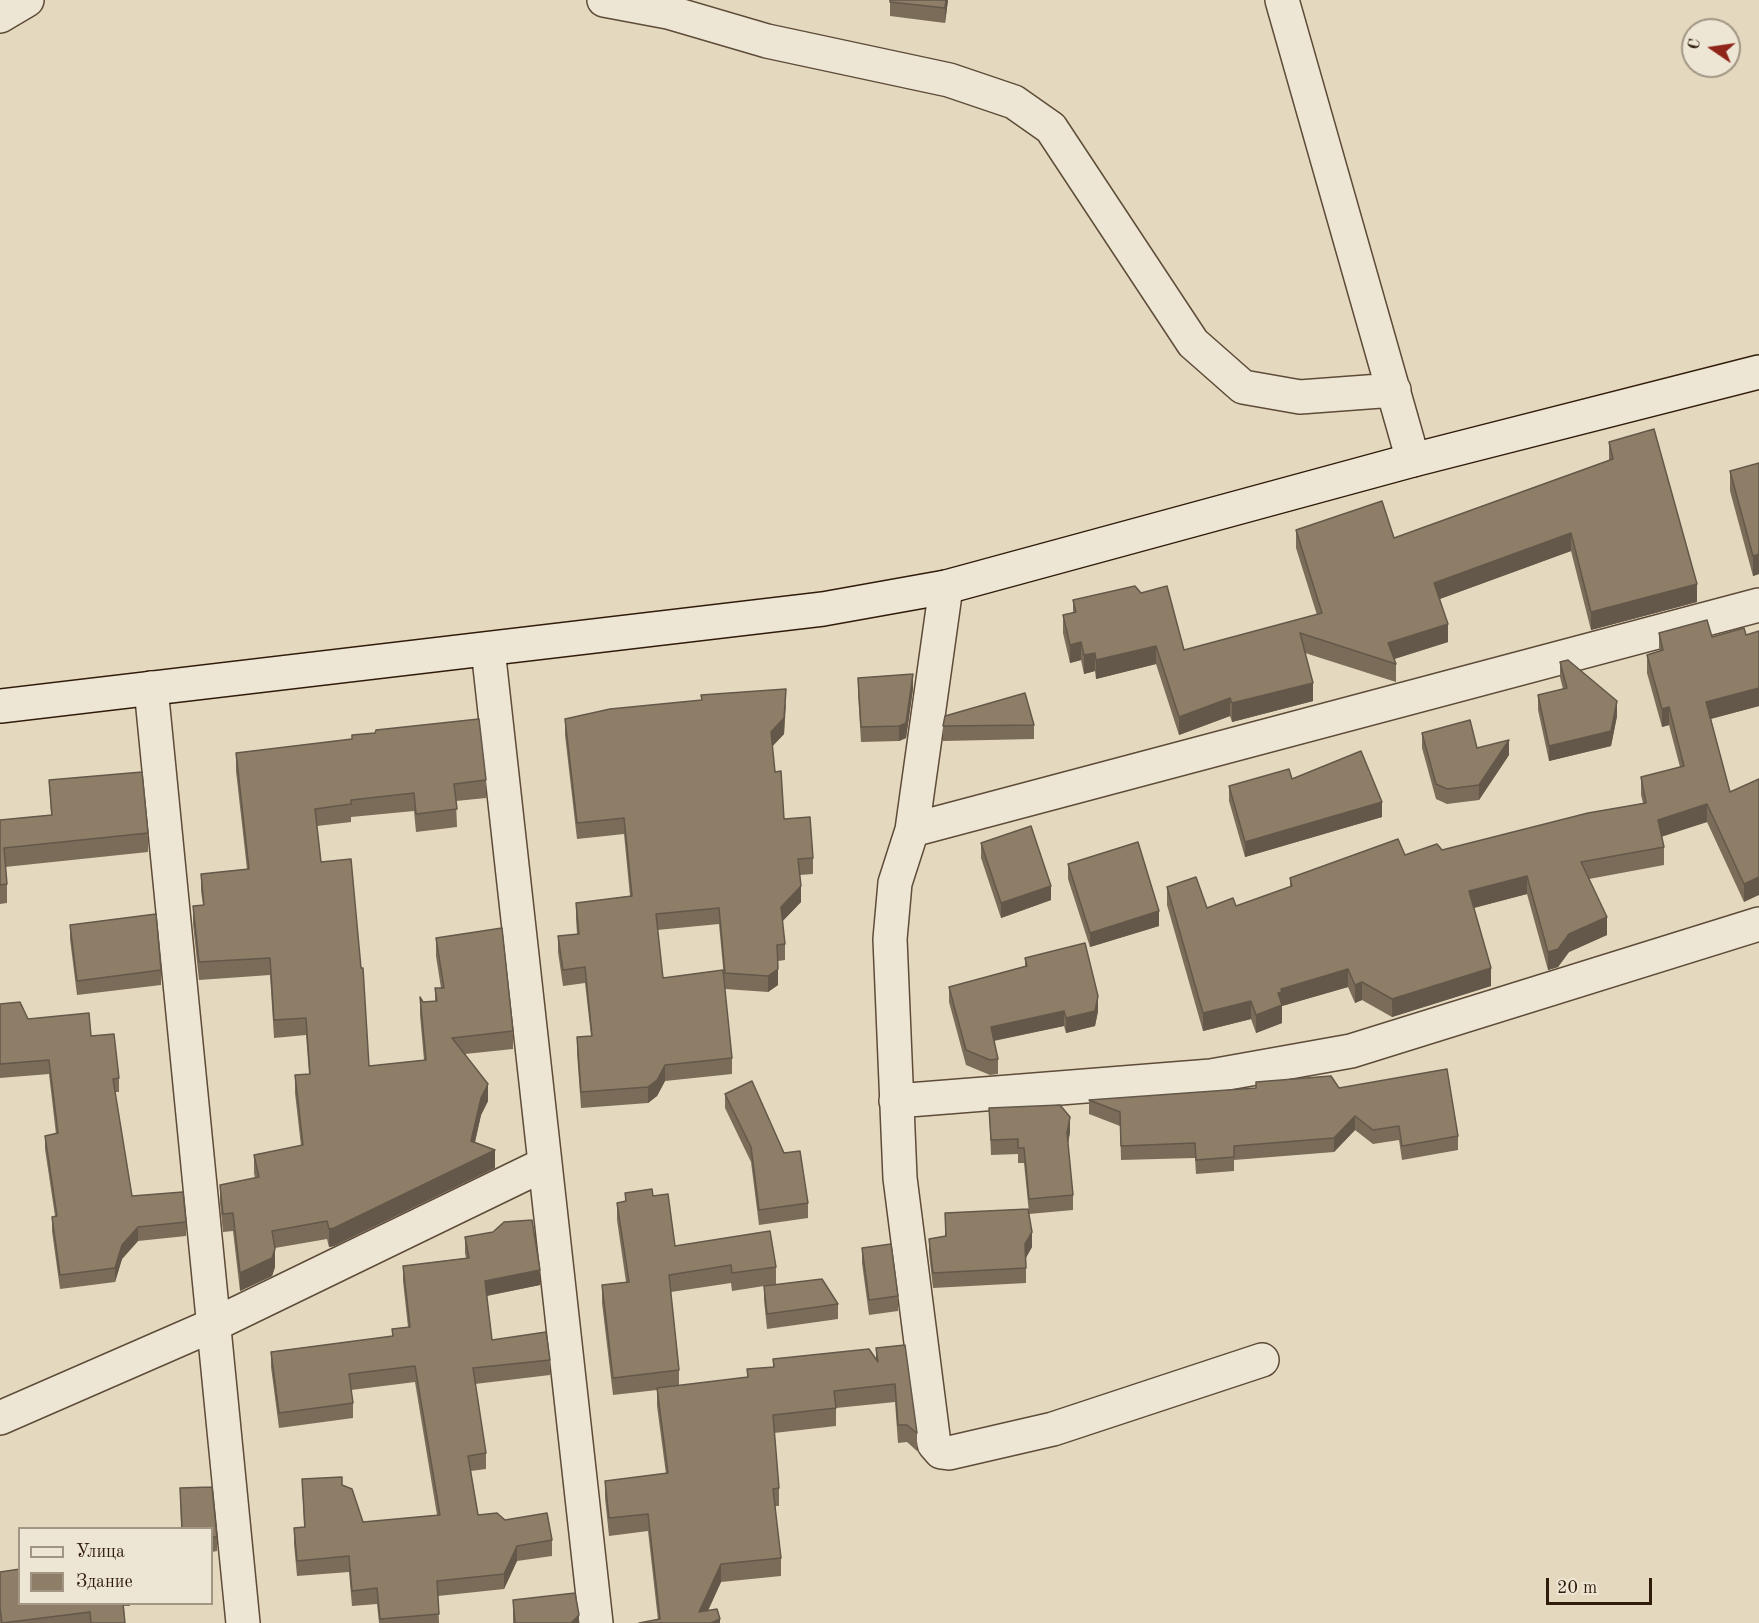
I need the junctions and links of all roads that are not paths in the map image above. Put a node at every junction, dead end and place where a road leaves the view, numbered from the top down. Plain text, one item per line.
1 (27, 0) edge
2 (604, 0) edge
3 (1282, 0) edge
4 (0, 16) edge
5 (1759, 372) edge
6 (1394, 390) junction
7 (1413, 460) junction
8 (946, 587) junction
9 (1759, 605) edge
10 (488, 648) junction
11 (151, 688) junction
12 (0, 706) edge
13 (912, 830) junction
14 (1759, 924) edge
15 (896, 1101) junction
16 (545, 1164) junction
17 (213, 1325) junction
18 (1262, 1360) dead end
19 (0, 1418) edge
20 (243, 1623) edge
21 (596, 1623) edge

1 - 4 street
2 - 6 street
3 - 6 street
5 - 7 street
6 - 7 street
7 - 8 street
8 - 10 street
8 - 13 street
9 - 13 street
10 - 11 street
10 - 16 street
11 - 12 street
11 - 17 street
13 - 15 street
14 - 15 street
15 - 18 street
16 - 17 street
16 - 21 street
17 - 19 street
17 - 20 street

